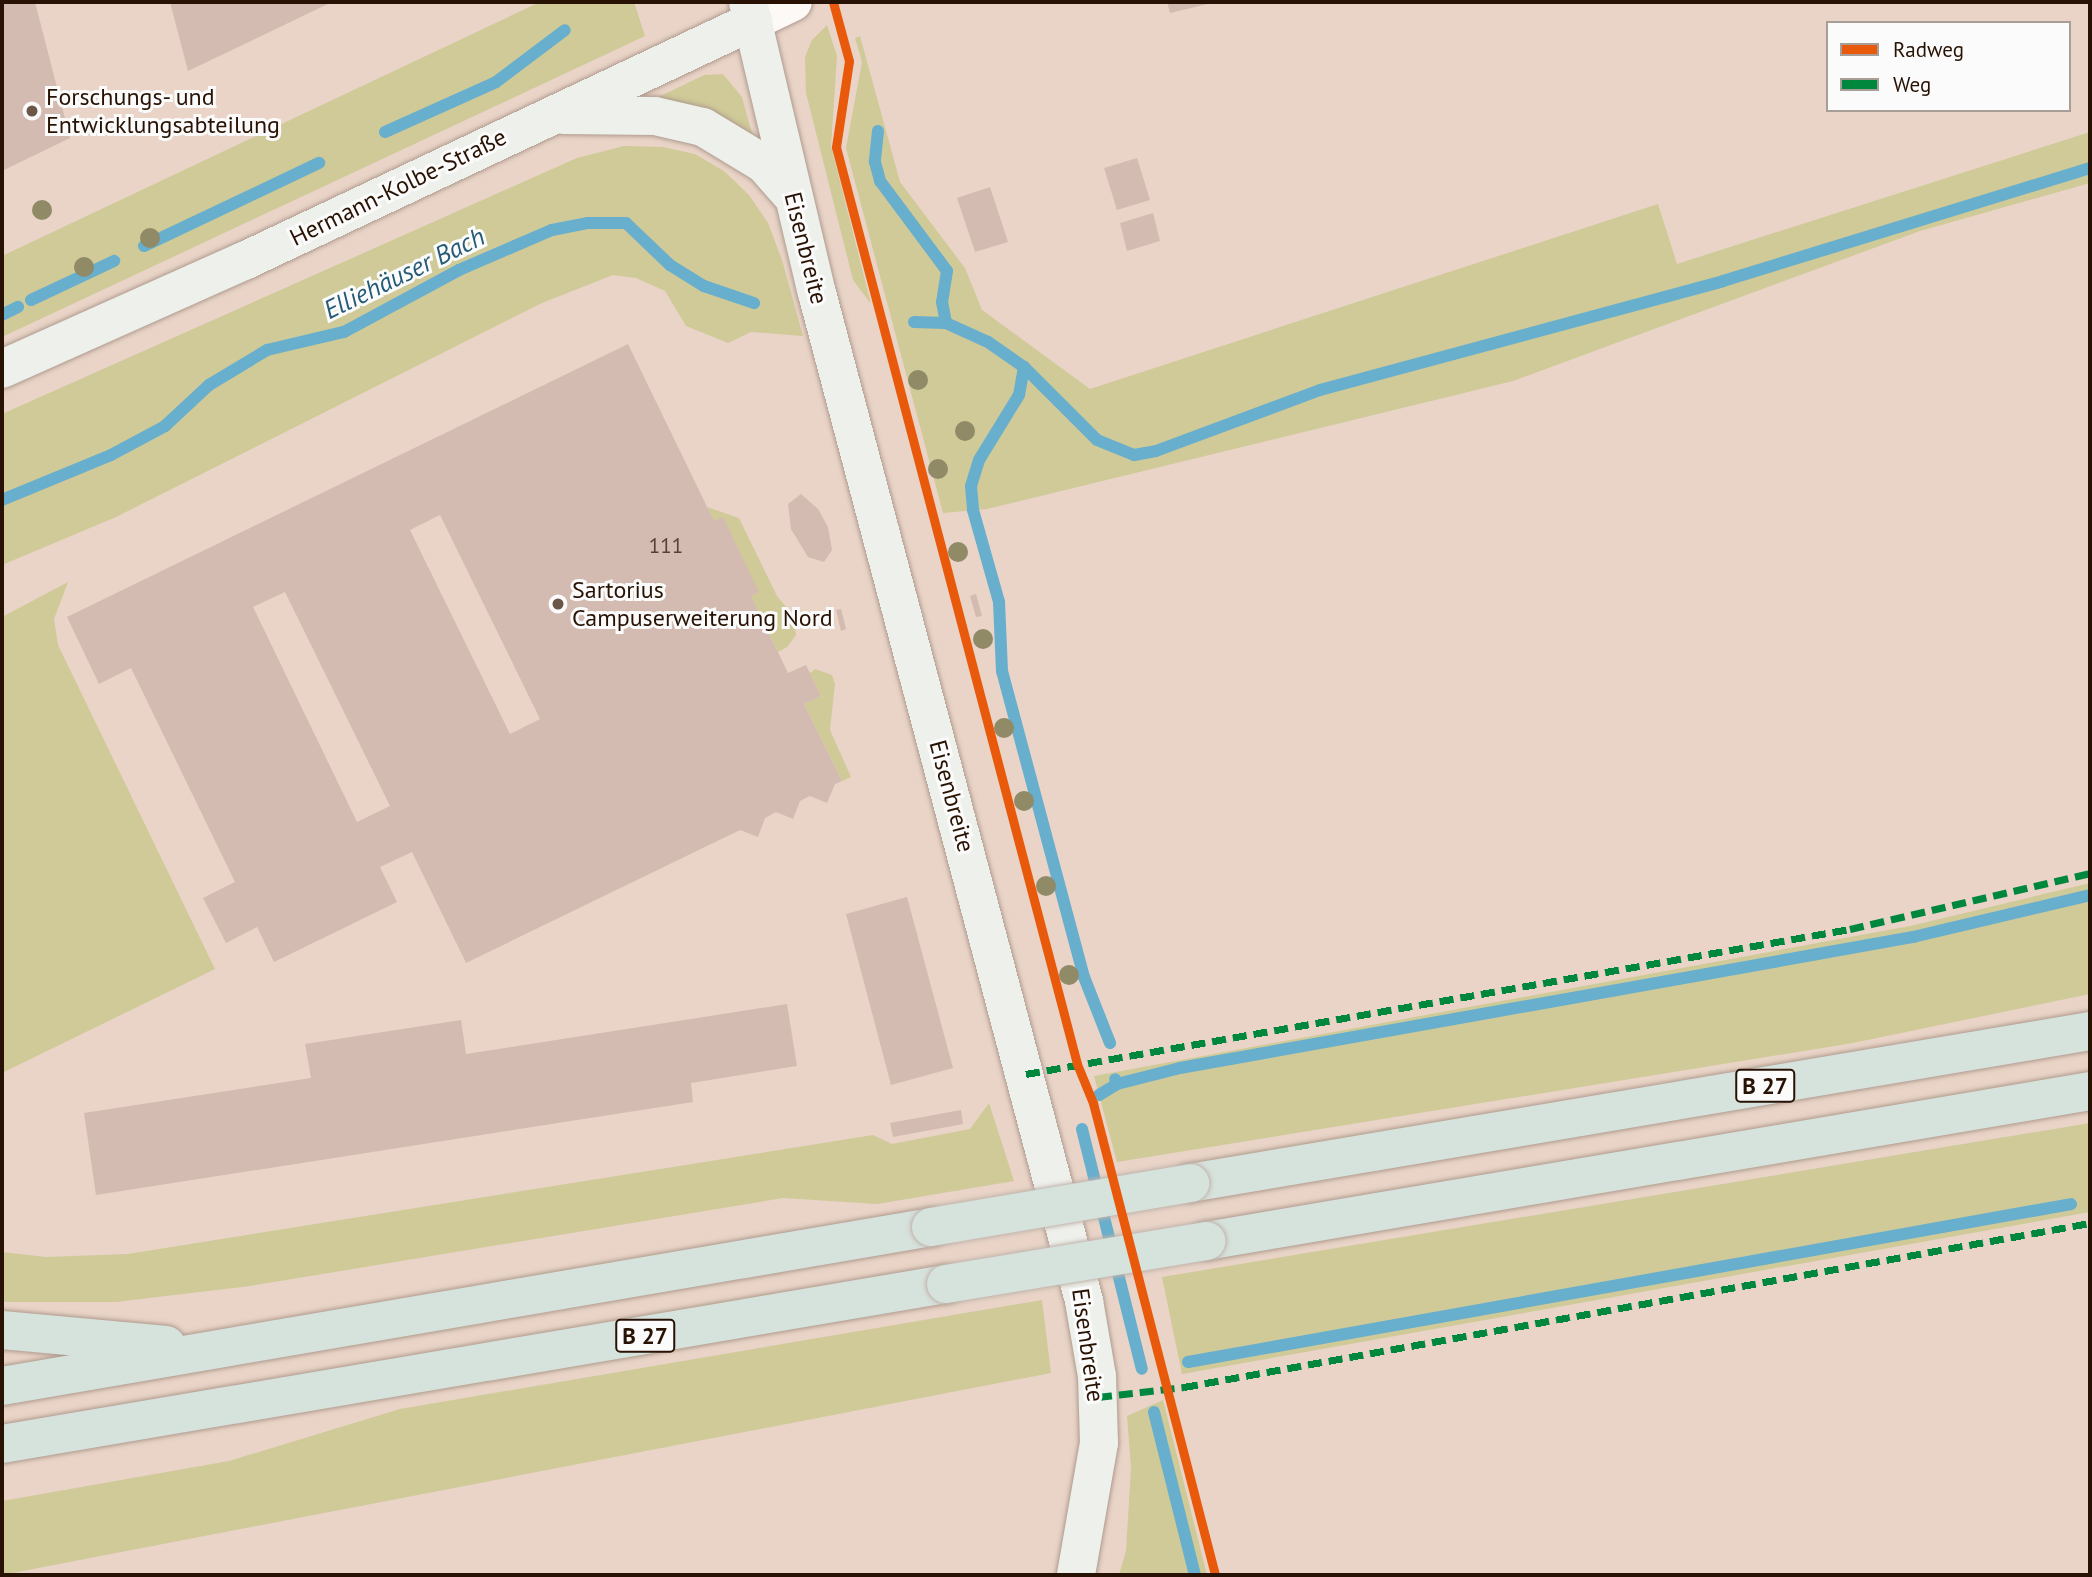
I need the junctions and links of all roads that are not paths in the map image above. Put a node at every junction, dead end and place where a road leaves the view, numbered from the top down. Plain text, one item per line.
1 (793, 2) edge
2 (751, 11) edge
3 (547, 116) junction
4 (794, 199) junction
5 (2, 369) edge
6 (2090, 1031) edge
7 (2090, 1091) edge
8 (2, 1330) edge
9 (221, 1350) junction
10 (2, 1386) edge
11 (2, 1444) edge
12 (1076, 1575) edge

1 - 2 street, Hermann-Kolbe-Straße
2 - 3 main road, Hermann-Kolbe-Straße
2 - 4 main road, Eisenbreite
3 - 4 main road
3 - 5 main road, Hermann-Kolbe-Straße
4 - 12 main road, Eisenbreite
6 - 9 highway, B 27, bridge
7 - 11 highway, B 27, bridge
8 - 9 highway
9 - 10 highway, B 27

